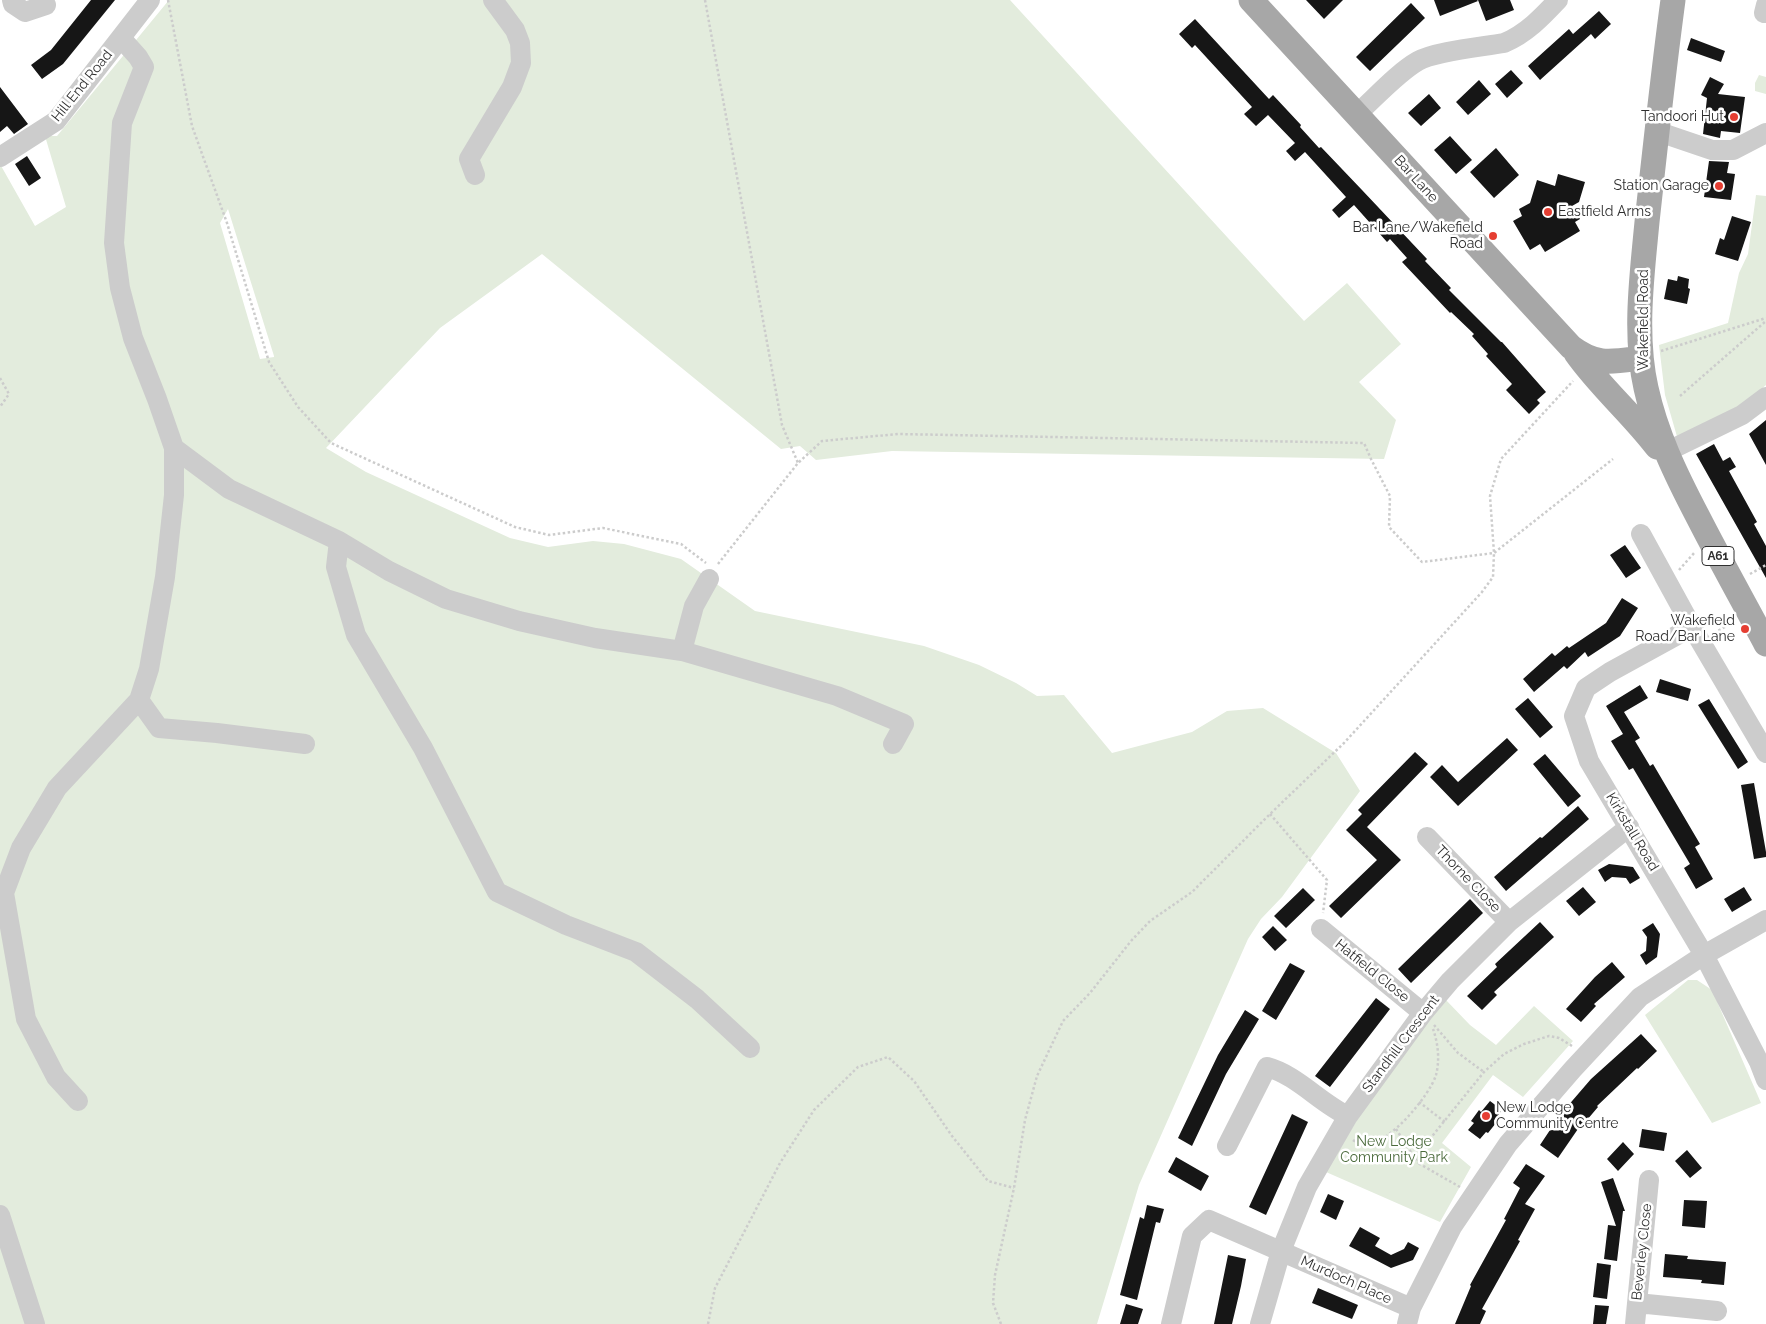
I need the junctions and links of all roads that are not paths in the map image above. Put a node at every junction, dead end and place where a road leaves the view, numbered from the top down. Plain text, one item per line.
1 (12, 0) edge
2 (150, 0) edge
3 (493, 0) edge
4 (1250, 0) edge
5 (1558, 0) edge
6 (1673, 0) edge
7 (46, 4) dead end
8 (1766, 5) edge
9 (1766, 13) edge
10 (121, 38) junction
11 (1357, 114) junction
12 (1656, 131) junction
13 (1766, 133) edge
14 (0, 157) edge
15 (475, 175) dead end
16 (1571, 347) junction
17 (1641, 358) junction
18 (1766, 396) edge
19 (174, 448) junction
20 (1669, 460) junction
21 (1640, 534) dead end
22 (339, 541) junction
23 (710, 570) road end
24 (1696, 634) junction
25 (1766, 644) edge
26 (682, 651) junction
27 (139, 700) junction
28 (305, 744) dead end
29 (892, 744) dead end
30 (1766, 753) edge
31 (1629, 827) junction
32 (1427, 837) dead end
33 (2, 897) edge
34 (1766, 920) edge
35 (1509, 922) junction
36 (1322, 929) road end
37 (1704, 955) junction
38 (1425, 1016) junction
39 (750, 1048) dead end
40 (1766, 1080) edge
41 (78, 1101) dead end
42 (1344, 1124) junction
43 (1227, 1146) dead end
44 (1649, 1180) dead end
45 (0, 1215) edge
46 (1281, 1251) junction
47 (1637, 1303) junction
48 (1717, 1311) dead end
49 (1409, 1316) edge
50 (36, 1324) edge
51 (1171, 1324) edge
52 (1260, 1324) edge
53 (1635, 1324) edge

1 - 7 street
2 - 10 street, Hill End Road
3 - 15 street
4 - 11 main road, Bar Lane
5 - 11 street
6 - 12 main road, Wakefield Road / A61
8 - 9 street
10 - 14 street, Hill End Road
10 - 19 street
11 - 16 main road, Bar Lane
12 - 13 street
12 - 17 main road, Wakefield Road / A61
16 - 17 main road, Bar Lane
16 - 20 main road
17 - 20 main road, Wakefield Road / A61
18 - 20 street
19 - 22 street
19 - 27 street
20 - 25 main road, Wakefield Road / A61
21 - 24 street
22 - 26 street
22 - 39 street
23 - 26 street
24 - 30 street
24 - 31 street, Kirkstall Road
26 - 29 street
27 - 28 street
27 - 33 street
31 - 35 street, Standhill Crescent
31 - 37 street, Kirkstall Road
32 - 35 street, Thorne Close
33 - 41 street
34 - 37 street
35 - 38 street, Standhill Crescent
36 - 38 street, Hatfield Close
37 - 40 street, Kirkstall Road
37 - 49 street
38 - 42 street, Standhill Crescent
42 - 43 street
42 - 46 street, Standhill Crescent
44 - 47 street, Beverley Close
45 - 50 street
46 - 49 street, Murdoch Place
46 - 51 street, Murdoch Place
46 - 52 street, Standhill Crescent
47 - 48 street
47 - 53 street, Beverley Close

